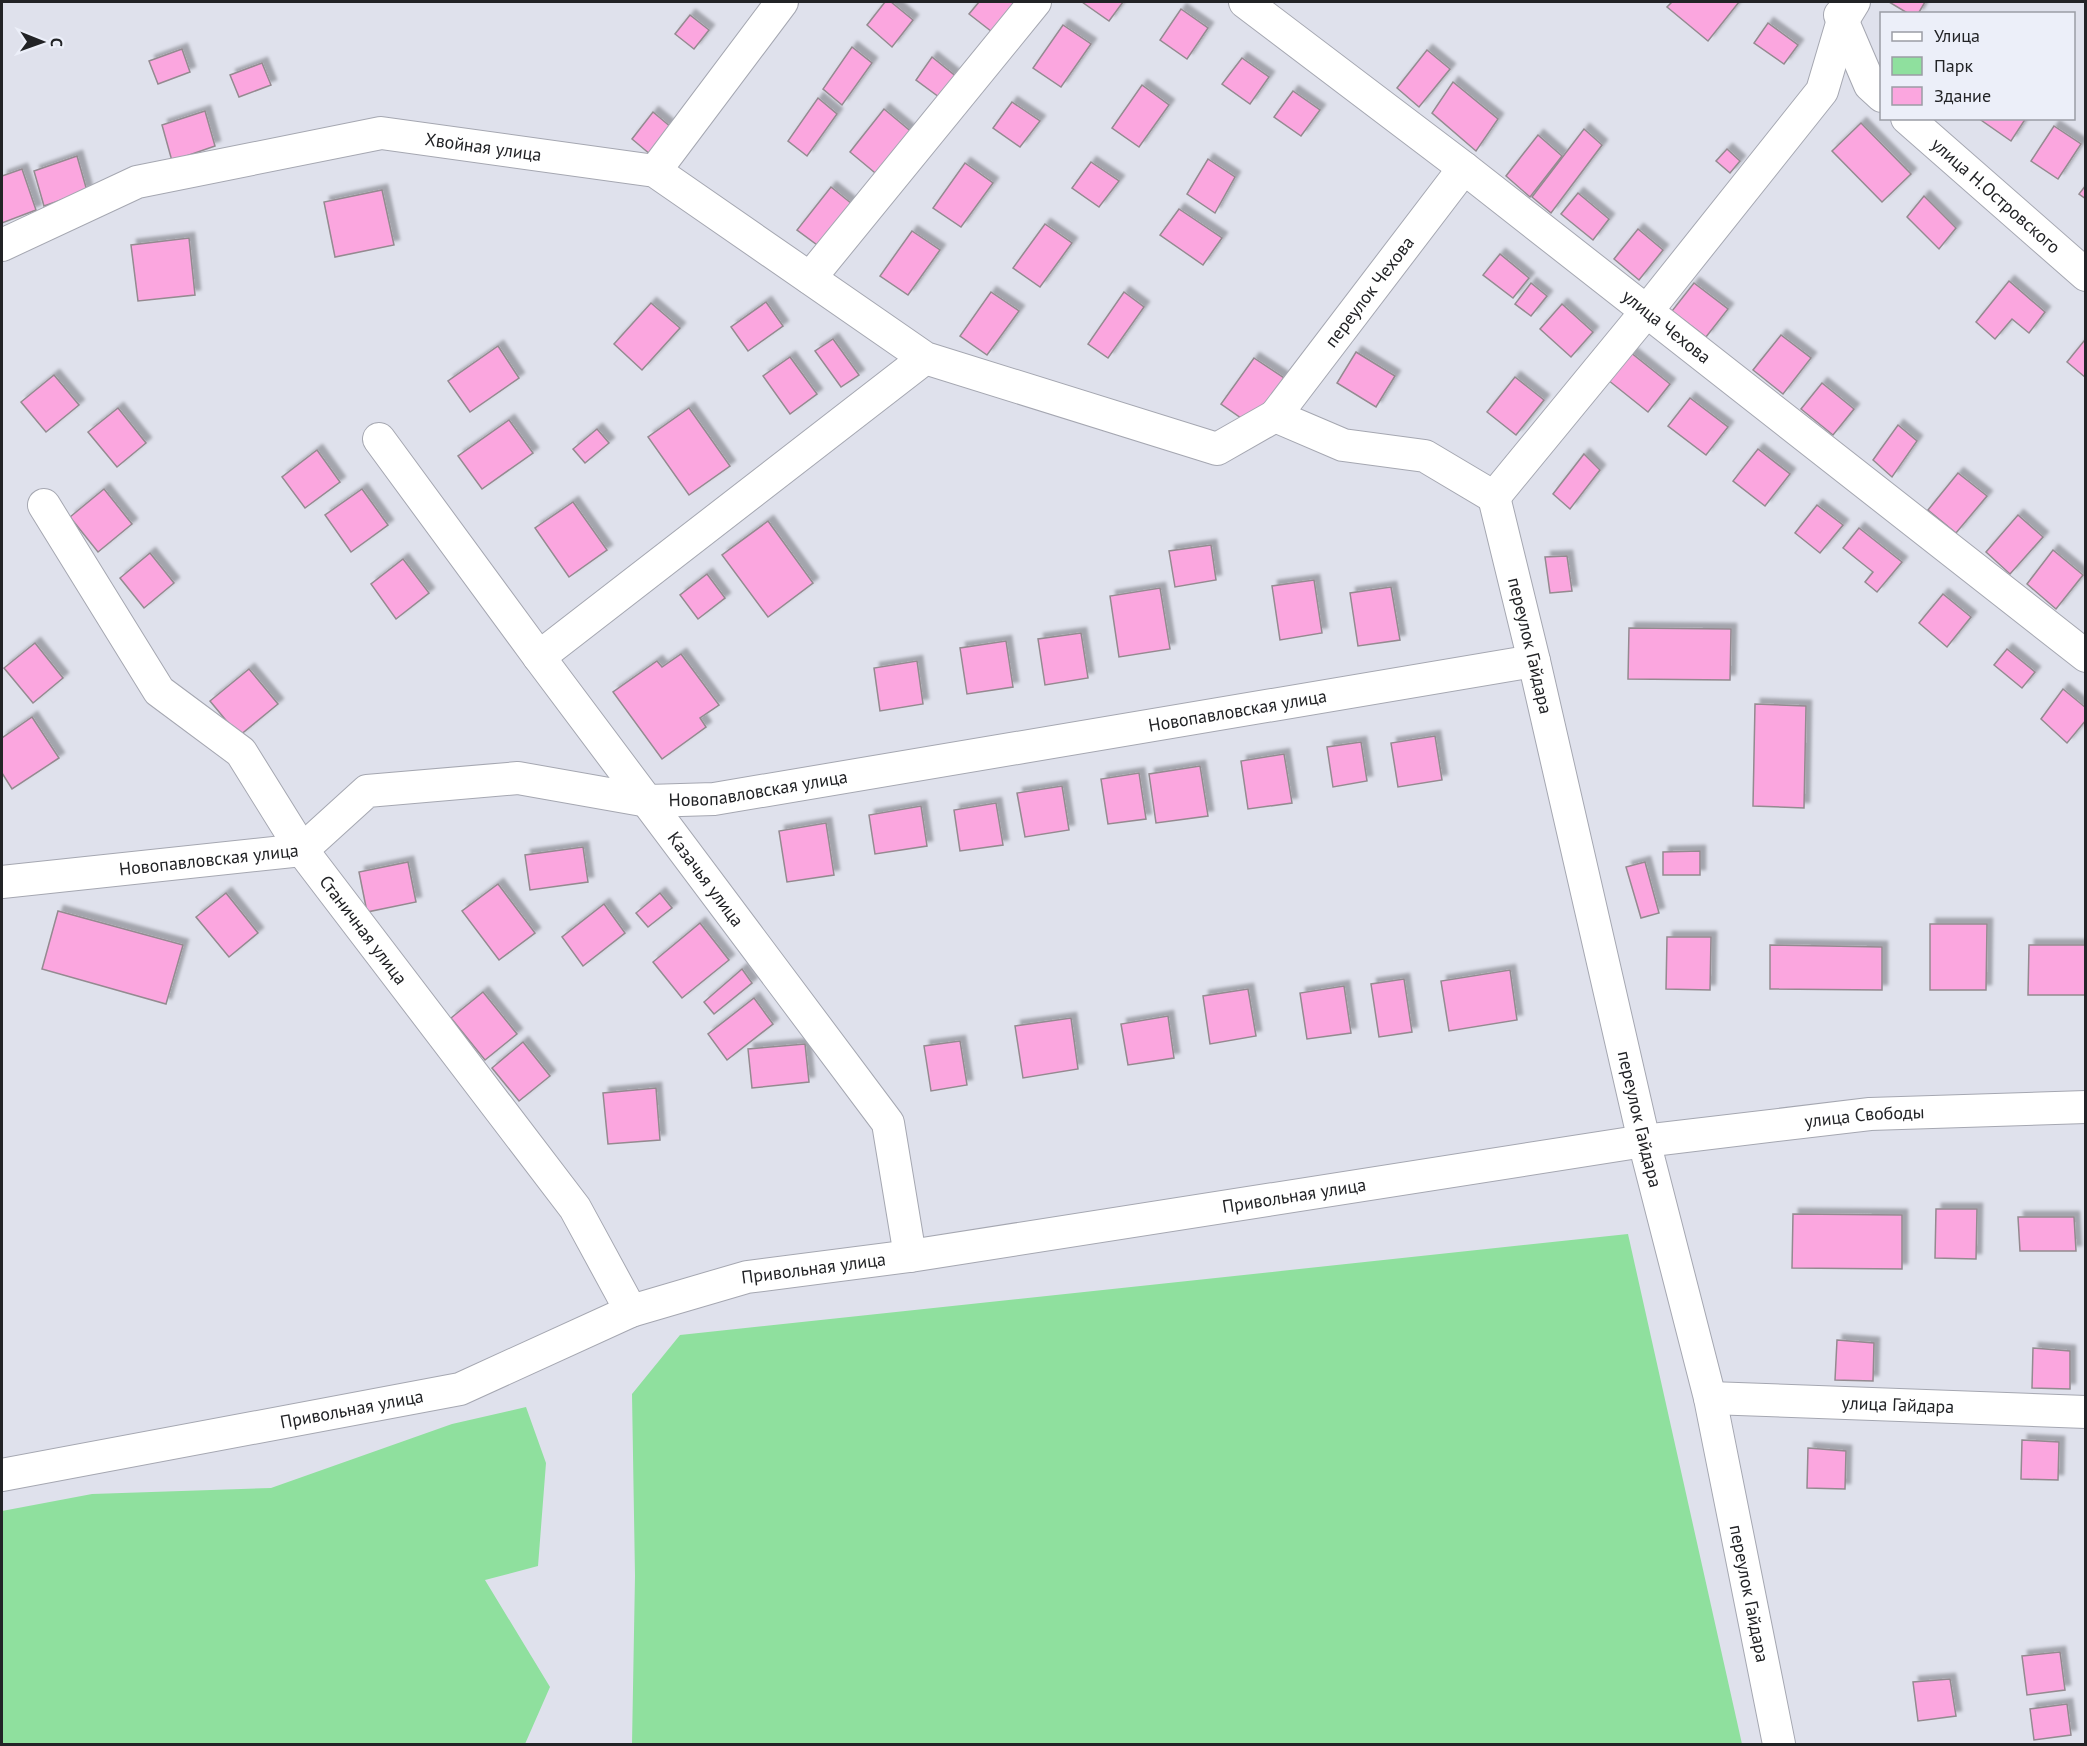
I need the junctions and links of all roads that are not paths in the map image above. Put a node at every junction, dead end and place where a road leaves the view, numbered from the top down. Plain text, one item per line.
1 (782, 2) edge
2 (1035, 2) edge
3 (1245, 2) edge
4 (1843, 8) edge
5 (1880, 95) edge
6 (1909, 120) edge
7 (1464, 168) junction
8 (655, 171) junction
9 (2, 245) edge
10 (2085, 275) edge
11 (810, 278) junction
12 (1646, 312) junction
13 (926, 358) junction
14 (1275, 416) junction
15 (379, 439) dead end
16 (1494, 496) junction
17 (44, 505) dead end
18 (2085, 656) edge
19 (539, 657) junction
20 (1534, 661) junction
21 (648, 801) junction
22 (302, 850) junction
23 (2, 882) edge
24 (2085, 1107) edge
25 (1644, 1141) junction
26 (910, 1256) junction
27 (631, 1311) junction
28 (1710, 1398) junction
29 (2085, 1412) edge
30 (2, 1474) edge
31 (1779, 1744) edge

1 - 8 street
2 - 11 street
3 - 7 street, улица Чехова
4 - 5 street
4 - 12 street
6 - 10 street, улица Н.Островского
7 - 12 street, улица Чехова
7 - 14 street, переулок Чехова
8 - 9 street, Хвойная улица
8 - 11 street, Хвойная улица
11 - 13 street, Хвойная улица
12 - 16 street
12 - 18 street, улица Чехова
13 - 14 street, Хвойная улица
13 - 19 street
14 - 16 street
15 - 19 street, Казачья улица
16 - 20 street, переулок Гайдара
17 - 22 street, Станичная улица
19 - 21 street, Казачья улица
20 - 21 street, Новопавловская улица
20 - 25 street, переулок Гайдара
21 - 22 street, Новопавловская улица
21 - 26 street, Казачья улица
22 - 23 street, Новопавловская улица
22 - 27 street, Станичная улица
24 - 25 street, улица Свободы
25 - 26 street, Привольная улица
25 - 28 street, переулок Гайдара
26 - 27 street, Привольная улица
27 - 30 street, Привольная улица
28 - 29 street, улица Гайдара
28 - 31 street, переулок Гайдара

